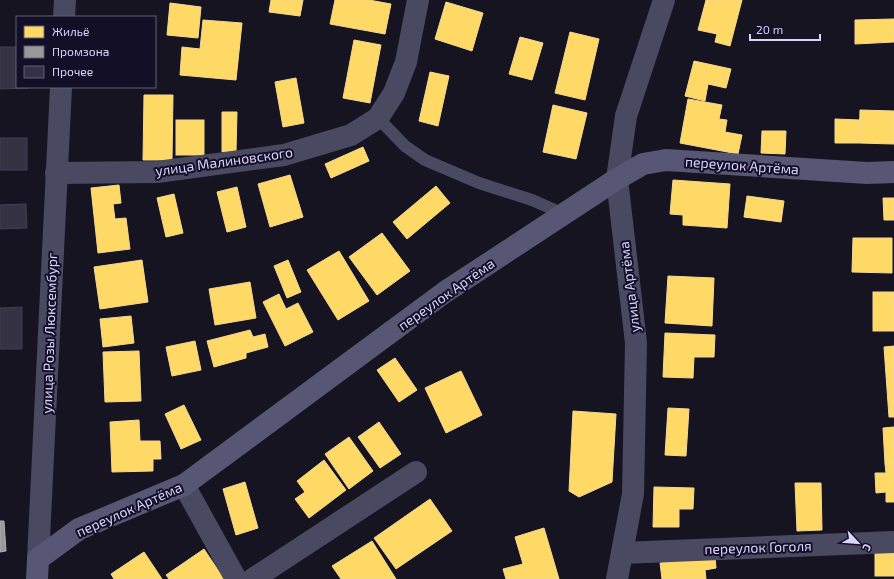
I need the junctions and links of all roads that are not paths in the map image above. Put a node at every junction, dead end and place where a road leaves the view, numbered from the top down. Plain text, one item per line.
1 (65, 0) edge
2 (418, 0) edge
3 (664, 0) edge
4 (64, 16) edge
5 (61, 88) edge
6 (378, 118) junction
7 (894, 172) edge
8 (56, 173) junction
9 (616, 179) junction
10 (564, 214) junction
11 (416, 472) dead end
12 (184, 485) junction
13 (894, 542) edge
14 (622, 553) junction
15 (38, 569) edge
16 (236, 579) edge
17 (253, 579) edge
18 (617, 579) edge

1 - 4 street
2 - 6 street, улица Малиновского
3 - 9 street, улица Артёма
5 - 8 street, улица Розы Люксембург
6 - 8 street, улица Малиновского
6 - 10 lane
7 - 9 street, переулок Артёма
8 - 15 street, улица Розы Люксембург
9 - 10 street, переулок Артёма
9 - 14 street, улица Артёма
10 - 12 street, переулок Артёма
11 - 17 street
12 - 15 street, переулок Артёма
12 - 16 street
13 - 14 street, переулок Гоголя
14 - 18 street, улица Артёма

